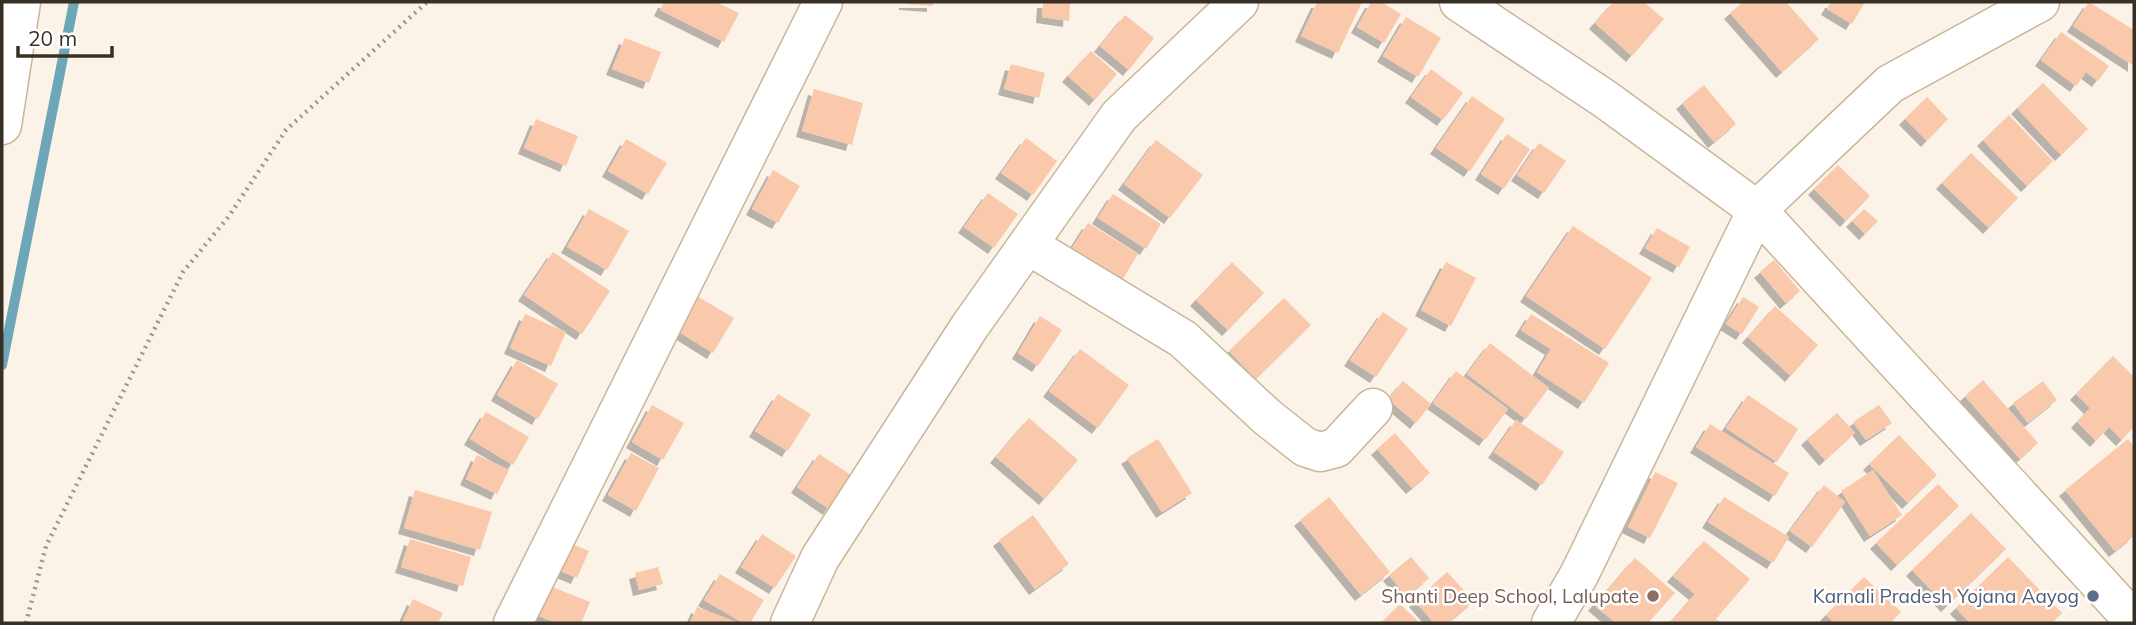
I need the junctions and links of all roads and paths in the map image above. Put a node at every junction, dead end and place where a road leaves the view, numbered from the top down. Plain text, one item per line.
1 (21, 2) edge
2 (427, 2) edge
3 (824, 2) edge
4 (1239, 2) edge
5 (1459, 2) edge
6 (2040, 2) edge
7 (2, 125) edge
8 (1757, 210) junction
9 (1028, 245) junction
10 (1373, 408) dead end
11 (2134, 621) edge
12 (26, 623) edge
13 (513, 623) edge
14 (790, 623) edge
15 (1551, 623) edge

1 - 7 street
2 - 12 path
3 - 13 street
4 - 9 street
5 - 8 street
6 - 8 street
8 - 11 street
8 - 15 street
9 - 10 street
9 - 14 street

